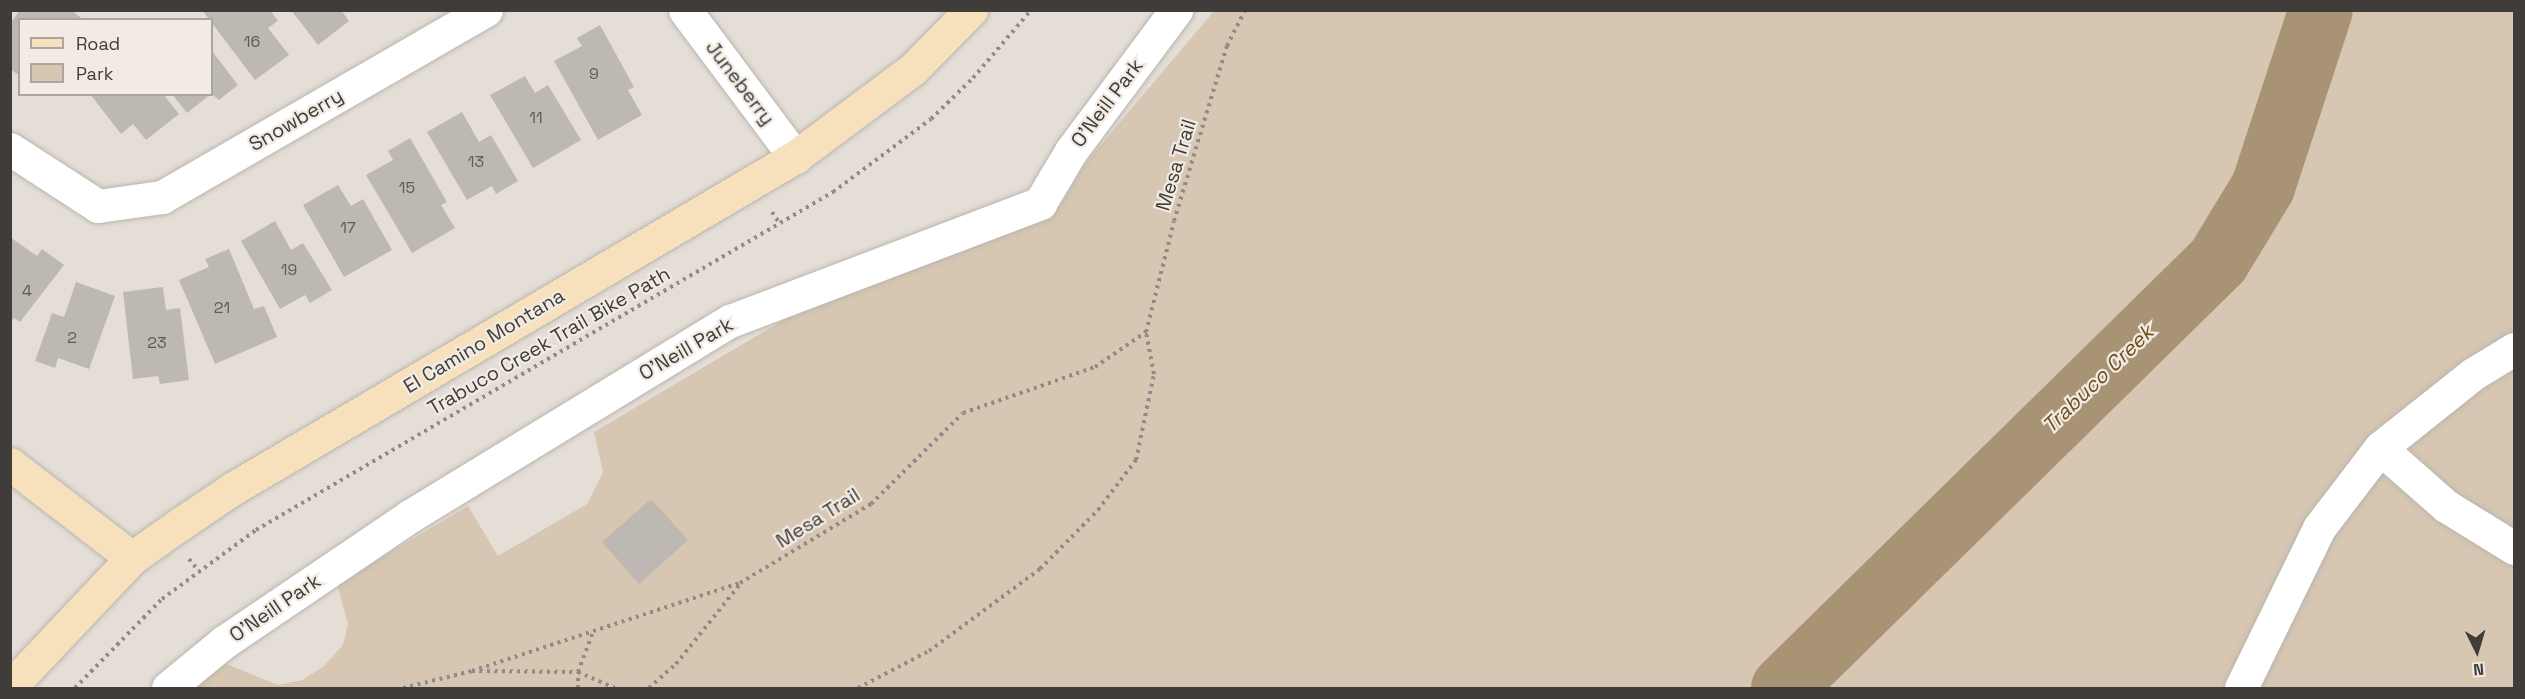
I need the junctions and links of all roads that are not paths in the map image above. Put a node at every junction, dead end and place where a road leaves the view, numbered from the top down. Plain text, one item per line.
1 (486, 10) edge
2 (685, 10) edge
3 (971, 10) edge
4 (1176, 10) edge
5 (10, 149) edge
6 (795, 157) junction
7 (2514, 349) edge
8 (2380, 448) junction
9 (10, 464) edge
10 (2514, 548) edge
11 (132, 558) junction
12 (10, 687) edge
13 (168, 688) edge
14 (2241, 688) edge

1 - 5 street, Snowberry
2 - 6 street, Juneberry
3 - 6 street, El Camino Montana
4 - 13 street, O'Neill Park
6 - 11 street, El Camino Montana
7 - 8 street
8 - 10 street
8 - 14 street
9 - 11 street
11 - 12 street, El Camino Montana

